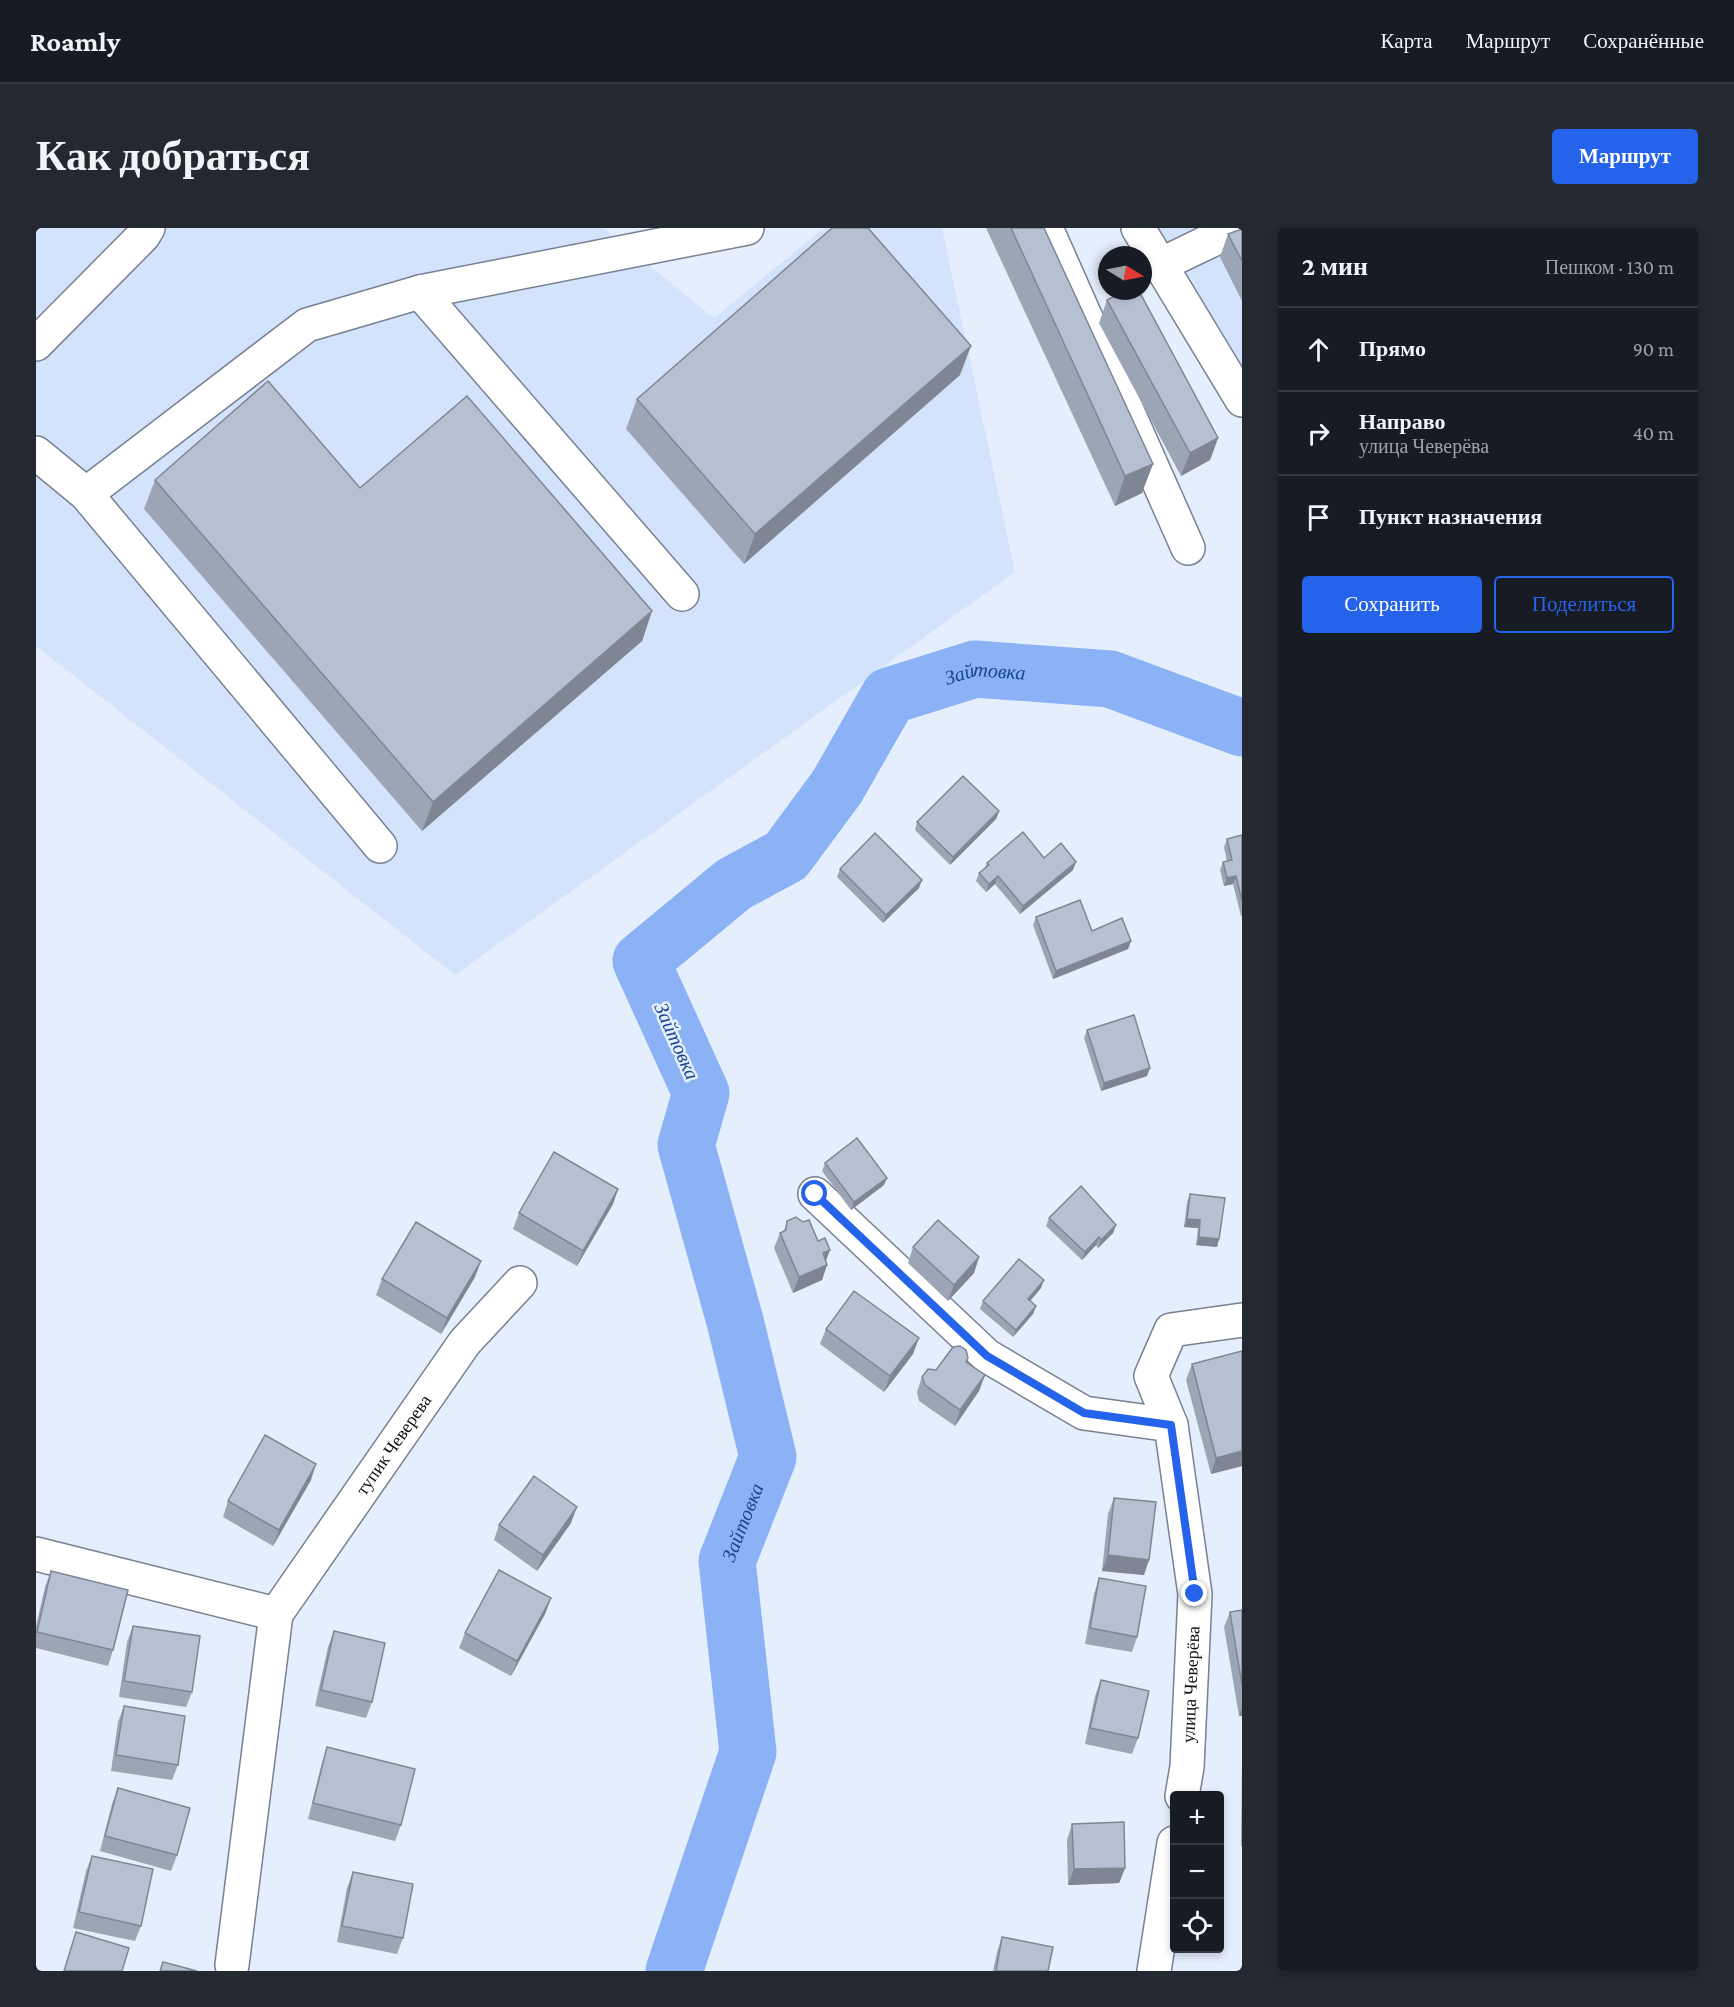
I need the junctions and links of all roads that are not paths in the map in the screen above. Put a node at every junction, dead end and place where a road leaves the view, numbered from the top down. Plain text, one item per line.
1 (148, 228) edge
2 (747, 228) edge
3 (1046, 228) edge
4 (1138, 228) edge
5 (1237, 228) edge
6 (1160, 265) junction
7 (420, 292) junction
8 (36, 344) edge
9 (1242, 400) edge
10 (36, 453) edge
11 (86, 494) junction
12 (1188, 548) dead end
13 (682, 594) dead end
14 (380, 846) dead end
15 (815, 1194) dead end
16 (520, 1283) dead end
17 (1242, 1320) edge
18 (1171, 1425) junction
19 (36, 1554) edge
20 (276, 1614) junction
21 (1183, 1791) edge
22 (1174, 1845) edge
23 (232, 1965) dead end
24 (1154, 1971) edge

1 - 8 street
2 - 7 street
3 - 12 street
4 - 6 street
5 - 6 street
6 - 9 street
7 - 11 street
7 - 13 street
10 - 11 street
11 - 14 street
15 - 18 street
16 - 20 street, тупик Чеверева
17 - 18 street, улица Чеверёва
18 - 21 street, улица Чеверёва
19 - 20 street
20 - 23 street, тупик Чеверева
22 - 24 street

